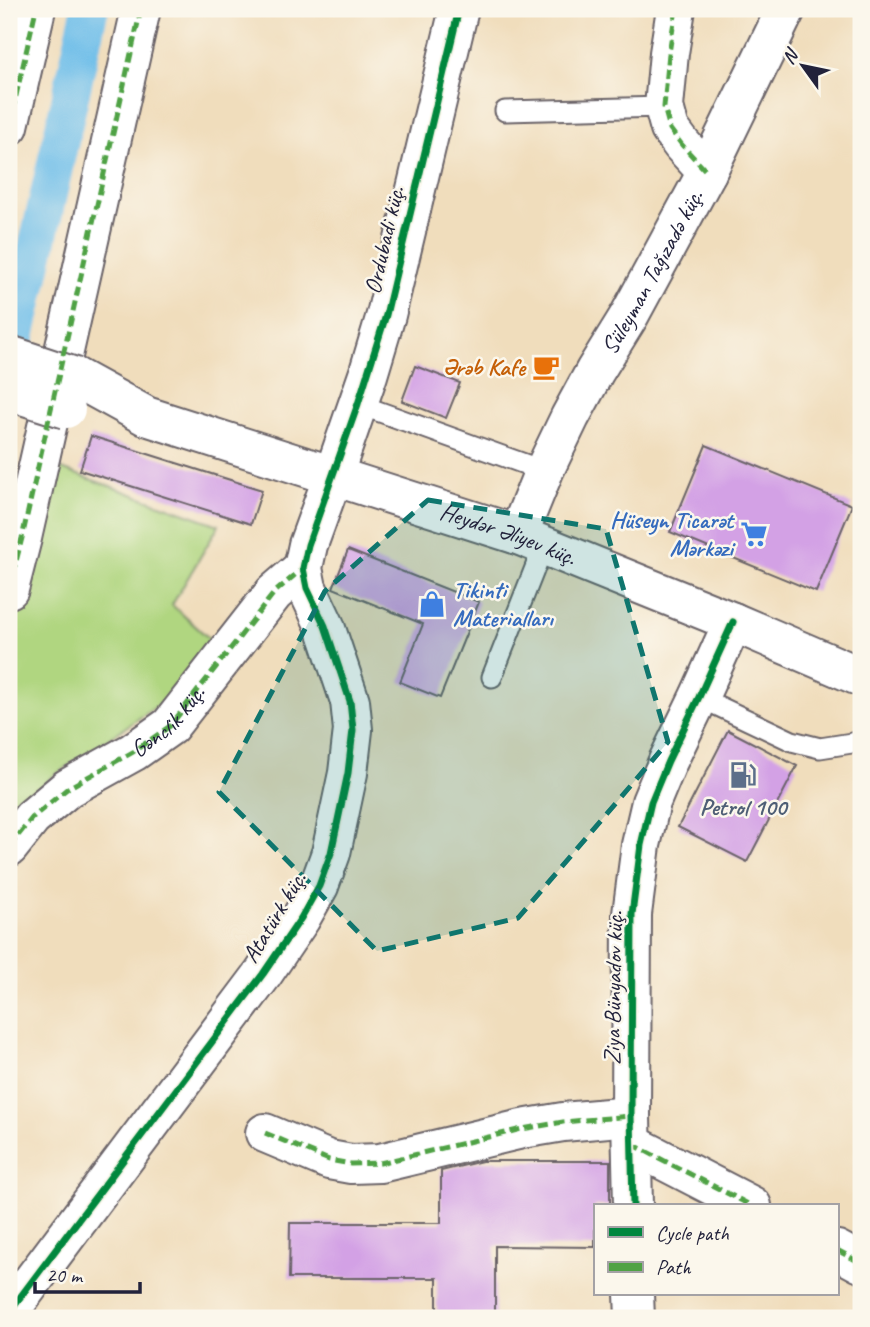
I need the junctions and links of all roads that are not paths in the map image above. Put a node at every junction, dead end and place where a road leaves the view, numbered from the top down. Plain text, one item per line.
1 (36, 9) edge
2 (141, 9) edge
3 (459, 9) edge
4 (676, 9) edge
5 (786, 9) edge
6 (664, 107) junction
7 (505, 111) dead end
8 (9, 127) edge
9 (707, 172) junction
10 (9, 355) edge
11 (9, 391) edge
12 (70, 393) junction
13 (358, 404) junction
14 (544, 471) junction
15 (332, 476) junction
16 (531, 540) junction
17 (303, 568) junction
18 (9, 589) edge
19 (733, 622) junction
20 (492, 677) dead end
21 (861, 677) edge
22 (699, 697) junction
23 (861, 740) edge
24 (9, 847) edge
25 (631, 1130) junction
26 (265, 1133) dead end
27 (633, 1204) edge
28 (749, 1204) edge
29 (838, 1251) edge
30 (861, 1263) edge
31 (634, 1296) edge
32 (9, 1312) edge
33 (635, 1318) edge

1 - 8 street
2 - 18 street
3 - 13 street, Ordubadi küç.
4 - 6 street
5 - 9 street, Süleyman Tağızadə küç.
6 - 7 lane
6 - 9 street
9 - 14 street, Süleyman Tağızadə küç.
10 - 12 street, bridge
11 - 12 street, bridge
12 - 15 street, Heydər Əliyev küç.
13 - 14 lane
13 - 15 street, Ordubadi küç.
14 - 16 street, Süleyman Tağızadə küç.
15 - 16 street, Heydər Əliyev küç.
15 - 17 street
16 - 19 street, Heydər Əliyev küç.
16 - 20 lane
17 - 24 street, Gənclik küç.
17 - 32 street, Atatürk küç.
19 - 21 street, Heydər Əliyev küç.
19 - 22 street, Ziya Bünyadov küç.
22 - 23 lane
22 - 25 street, Ziya Bünyadov küç.
25 - 26 street
25 - 27 street, Ziya Bünyadov küç.
25 - 28 street
29 - 30 street
31 - 33 street

